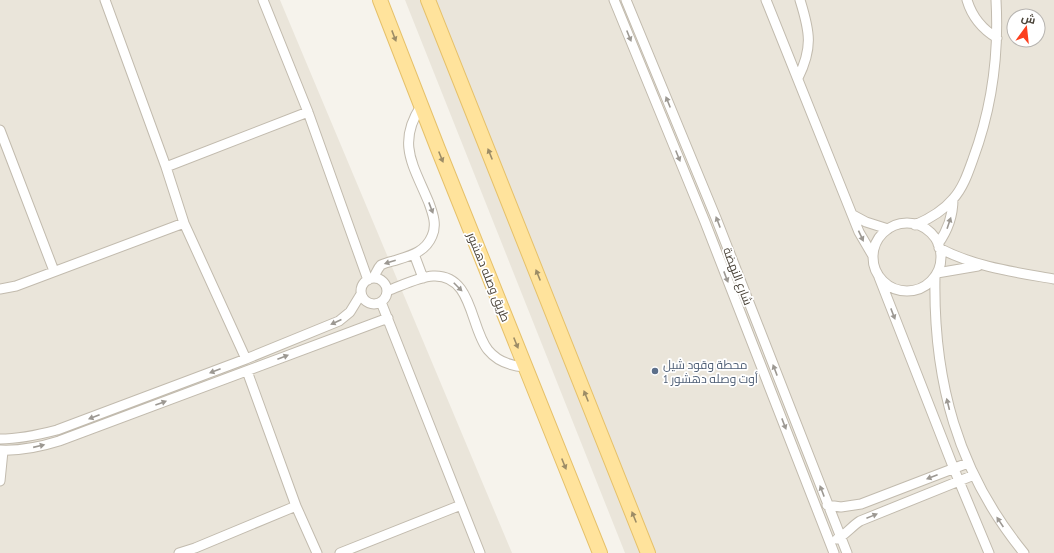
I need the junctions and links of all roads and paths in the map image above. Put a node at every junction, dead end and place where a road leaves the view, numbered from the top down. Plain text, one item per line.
1 (105, 0) edge
2 (263, 0) edge
3 (380, 0) edge
4 (428, 0) edge
5 (614, 0) edge
6 (626, 0) edge
7 (766, 0) edge
8 (800, 0) edge
9 (967, 0) edge
10 (996, 0) edge
11 (997, 38) junction
12 (798, 78) junction
13 (421, 106) junction
14 (308, 112) junction
15 (0, 130) edge
16 (166, 167) junction
17 (953, 199) junction
18 (853, 215) junction
19 (184, 223) junction
20 (915, 225) junction
21 (888, 229) junction
22 (938, 246) junction
23 (414, 254) junction
24 (872, 256) junction
25 (983, 266) junction
26 (54, 271) junction
27 (936, 274) junction
28 (879, 277) junction
29 (422, 278) junction
30 (371, 279) junction
31 (1054, 279) edge
32 (0, 289) edge
33 (387, 290) junction
34 (361, 294) junction
35 (381, 302) junction
36 (388, 318) junction
37 (246, 359) junction
38 (525, 367) junction
39 (247, 371) junction
40 (0, 439) edge
41 (2, 451) edge
42 (968, 463) junction
43 (954, 469) junction
44 (974, 475) junction
45 (0, 481) edge
46 (959, 481) junction
47 (461, 505) junction
48 (827, 505) junction
49 (296, 506) junction
50 (841, 538) junction
51 (830, 542) junction
52 (196, 550) edge
53 (179, 553) edge
54 (317, 553) edge
55 (340, 553) edge
56 (480, 553) edge
57 (600, 553) edge
58 (648, 553) edge
59 (834, 553) edge
60 (847, 553) edge
61 (989, 553) edge
62 (1024, 553) edge

1 - 16 street
2 - 14 street
3 -> 13 main road, طريق وصله دهشور
58 -> 4 main road
5 -> 51 street, شارع النهضة
48 -> 6 street, شارع النهضة
7 - 12 street
8 - 12 street
9 - 11 street
10 - 11 street
11 - 17 street
12 - 18 street
13 -> 23 street
13 -> 38 main road, طريق وصله دهشور
14 - 16 street
14 - 30 street
15 - 26 street
16 - 19 street
17 - 20 street
22 -> 17 street
18 - 21 street
18 -> 24 street
19 - 26 street
19 - 37 street
20 - 21 street
20 - 22 street
21 - 24 street
22 - 25 street
22 - 27 street
23 - 29 street
23 -> 30 street
24 - 28 street
25 - 27 street
25 - 31 street
26 - 32 street
27 - 28 street
42 -> 27 street
28 -> 43 street
29 - 33 street
29 -> 38 street
30 - 33 street
30 - 34 street
33 - 35 street
34 - 35 street
34 -> 37 street
35 - 36 street
39 -> 36 street
36 - 47 street
37 -> 40 street
38 -> 57 main road, طريق وصله دهشور
41 -> 39 street
39 - 49 street
41 - 45 street
42 - 43 street
42 - 44 street
43 - 46 street
43 -> 48 street
44 - 46 street
62 -> 44 street
50 -> 46 street
46 - 61 street
47 - 55 street
47 - 56 street
48 - 50 street, شارع النهضة
49 - 52 street
49 - 54 street
50 - 51 street
50 - 60 street, شارع النهضة
51 - 59 street, شارع النهضة
52 - 53 street

